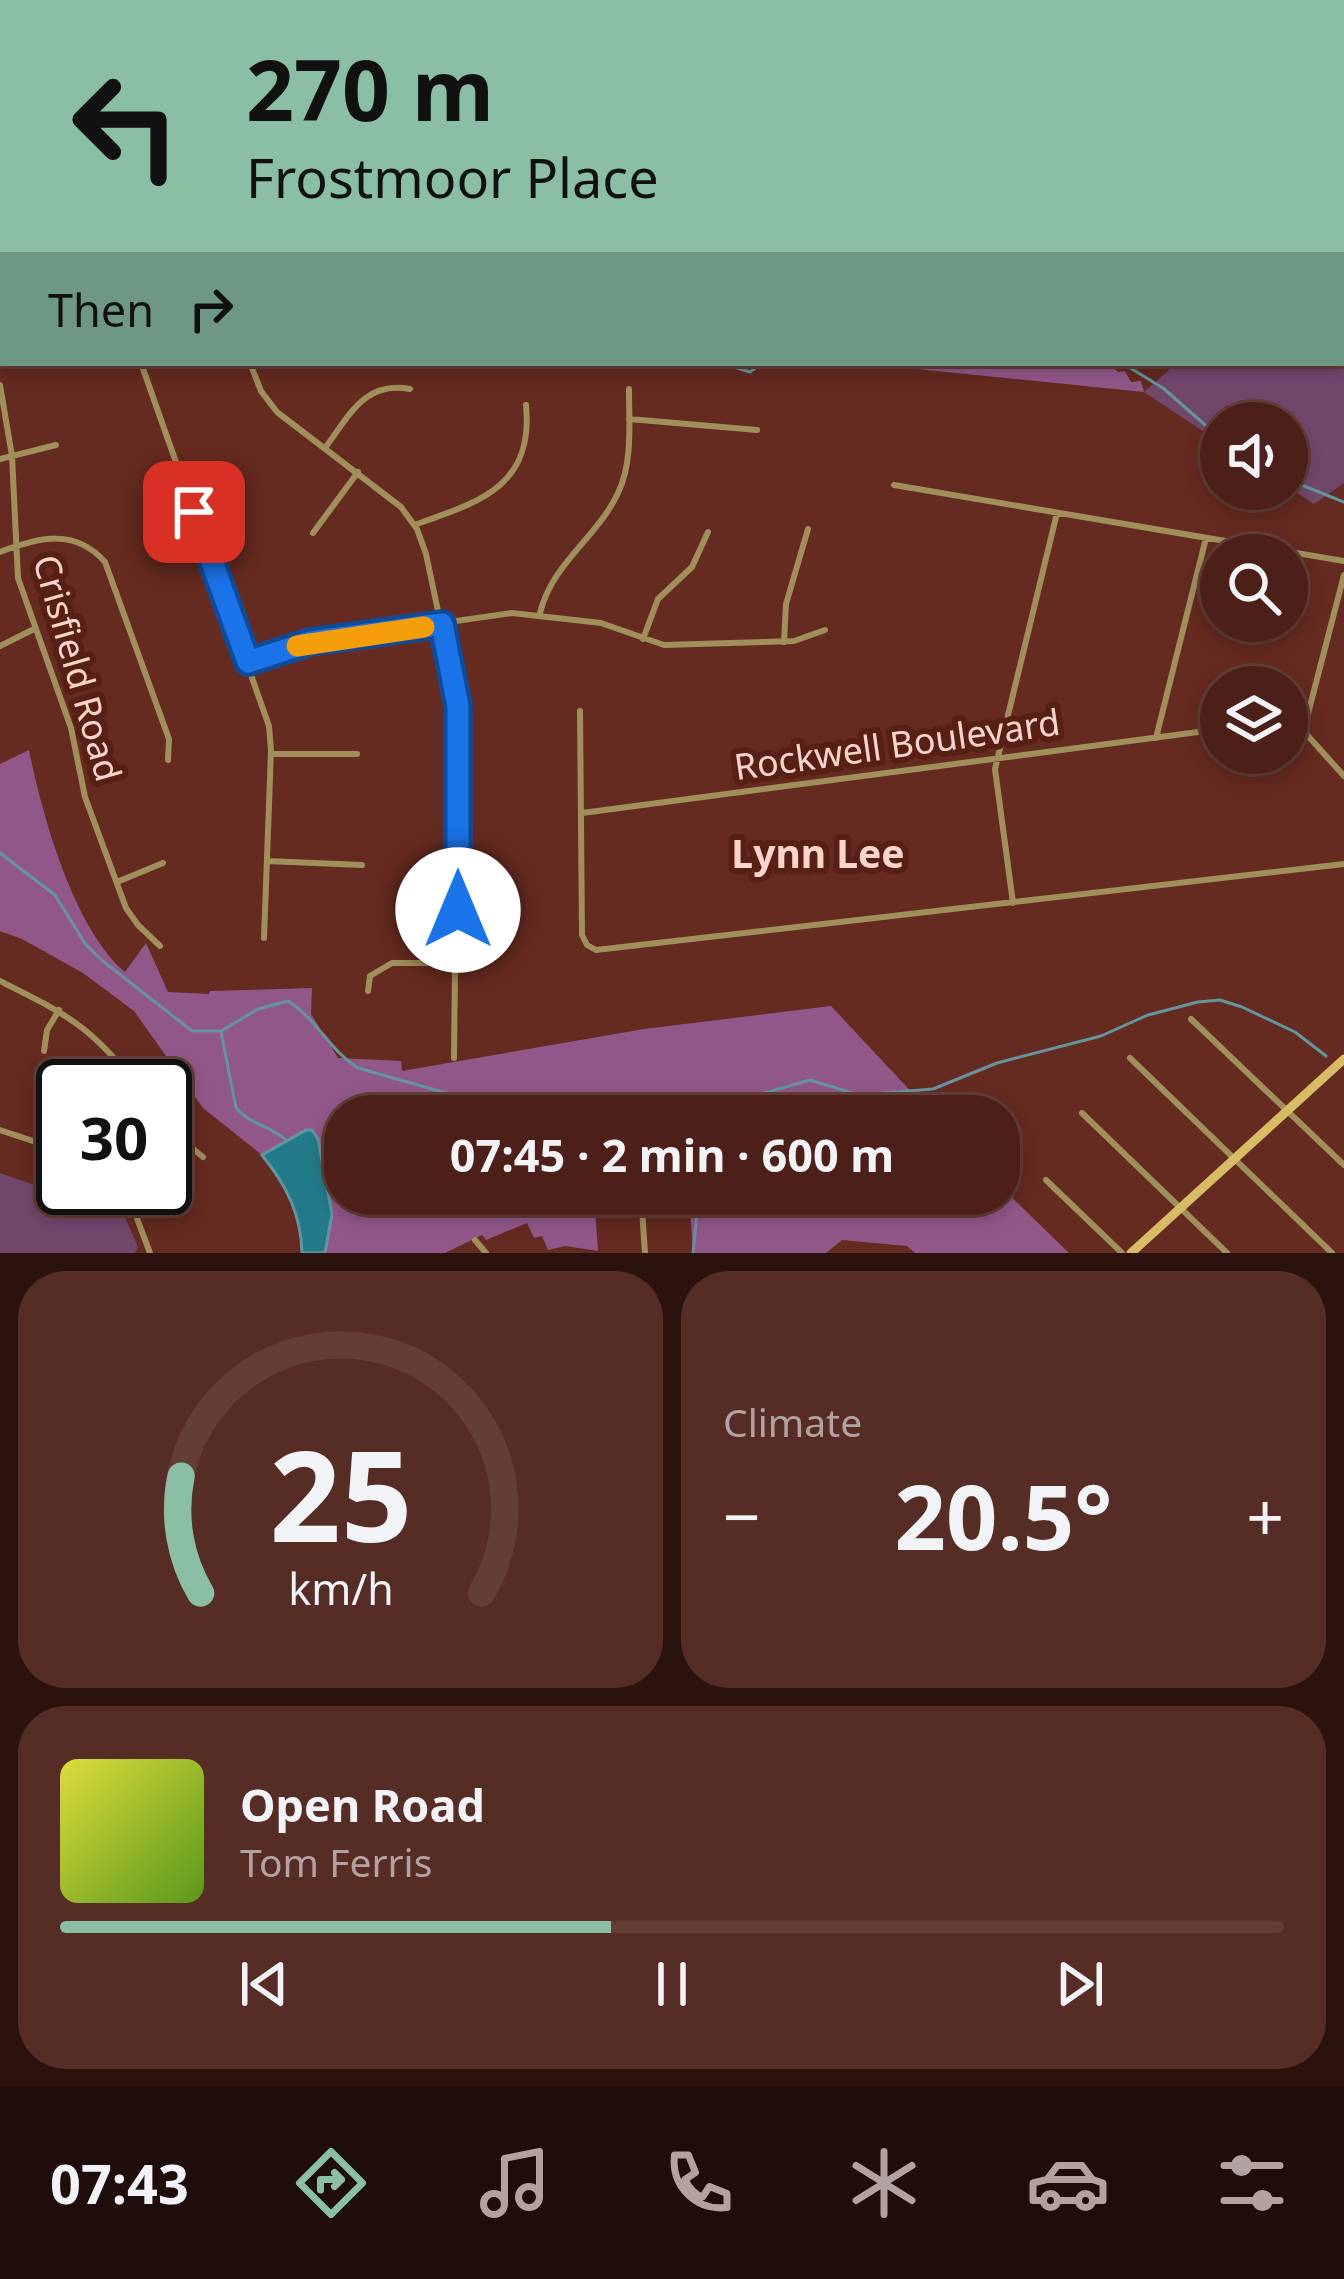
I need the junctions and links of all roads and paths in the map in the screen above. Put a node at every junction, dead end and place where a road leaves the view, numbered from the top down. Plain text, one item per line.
1 (142, 366) edge
2 (252, 366) edge
3 (0, 385) edge
4 (410, 389) dead end
5 (629, 389) dead end
6 (526, 405) dead end
7 (628, 419) junction
8 (757, 430) dead end
9 (56, 445) dead end
10 (325, 448) junction
11 (12, 456) junction
12 (0, 459) edge
13 (358, 472) junction
14 (894, 485) dead end
15 (1057, 513) junction
16 (415, 525) junction
17 (808, 529) dead end
18 (708, 532) dead end
19 (314, 533) dead end
20 (1200, 537) edge
21 (15, 546) junction
22 (0, 552) edge
23 (1308, 555) edge
24 (1344, 561) edge
25 (1200, 562) edge
26 (1344, 575) edge
27 (540, 613) junction
28 (442, 624) junction
29 (36, 628) junction
30 (825, 630) dead end
31 (643, 639) junction
32 (784, 641) junction
33 (0, 646) edge
34 (248, 662) junction
35 (580, 711) dead end
36 (1308, 714) edge
37 (1200, 732) edge
38 (1156, 738) junction
39 (1308, 738) edge
40 (271, 754) junction
41 (357, 754) dead end
42 (997, 758) junction
43 (168, 760) dead end
44 (1344, 776) edge
45 (581, 813) junction
46 (267, 861) junction
47 (163, 863) dead end
48 (1344, 864) edge
49 (362, 865) dead end
50 (117, 882) junction
51 (1013, 904) junction
52 (264, 938) dead end
53 (160, 946) dead end
54 (457, 963) junction
55 (0, 980) edge
56 (368, 992) dead end
57 (59, 1010) junction
58 (1191, 1019) dead end
59 (44, 1051) dead end
60 (454, 1058) dead end
61 (1130, 1058) dead end
62 (113, 1059) edge
63 (1344, 1059) edge
64 (1287, 1111) junction
65 (1082, 1113) dead end
66 (0, 1130) edge
67 (36, 1142) edge
68 (192, 1150) edge
69 (202, 1157) dead end
70 (1233, 1160) junction
71 (1344, 1165) edge
72 (1046, 1180) dead end
73 (1180, 1208) junction
74 (136, 1215) edge
75 (642, 1215) edge
76 (475, 1240) dead end
77 (149, 1253) edge
78 (486, 1253) edge
79 (645, 1253) edge
80 (1121, 1253) edge
81 (1131, 1253) edge
82 (1227, 1253) edge
83 (1332, 1253) edge

1 - 34 street
2 - 10 street
3 - 11 street, Crisfield Road
4 - 10 street
5 - 7 street
6 - 16 street
7 - 8 street
7 - 27 street
9 - 11 street
10 - 13 street
11 - 12 street
11 - 21 street, Crisfield Road
13 - 16 street
13 - 19 street
14 - 15 street
15 - 20 street
15 - 42 street
16 - 28 street
17 - 32 street
18 - 31 street
21 - 22 street
21 - 29 street, Crisfield Road
21 - 43 street
23 - 24 street
25 - 38 street
26 - 36 street
27 - 28 street
27 - 31 street
28 - 34 street
28 - 54 street
29 - 33 street
29 - 50 street, Crisfield Road
30 - 32 street
31 - 32 street
34 - 40 street
35 - 45 street
37 - 38 street, Rockwell Boulevard
38 - 42 street, Rockwell Boulevard
39 - 44 street
40 - 41 street
40 - 46 street
42 - 45 street, Rockwell Boulevard
42 - 51 street
45 - 51 street
46 - 49 street
46 - 52 street
47 - 50 street
48 - 51 street
50 - 53 street, Crisfield Road
54 - 56 street
54 - 60 street
55 - 57 street
57 - 59 street
57 - 62 street
58 - 64 street
61 - 70 street
63 - 64 main road
64 - 70 main road
64 - 71 street
65 - 73 street
66 - 67 street
68 - 69 street
70 - 73 main road
70 - 83 street
72 - 80 street
73 - 81 main road
73 - 82 street
74 - 77 street
75 - 79 street
76 - 78 street

